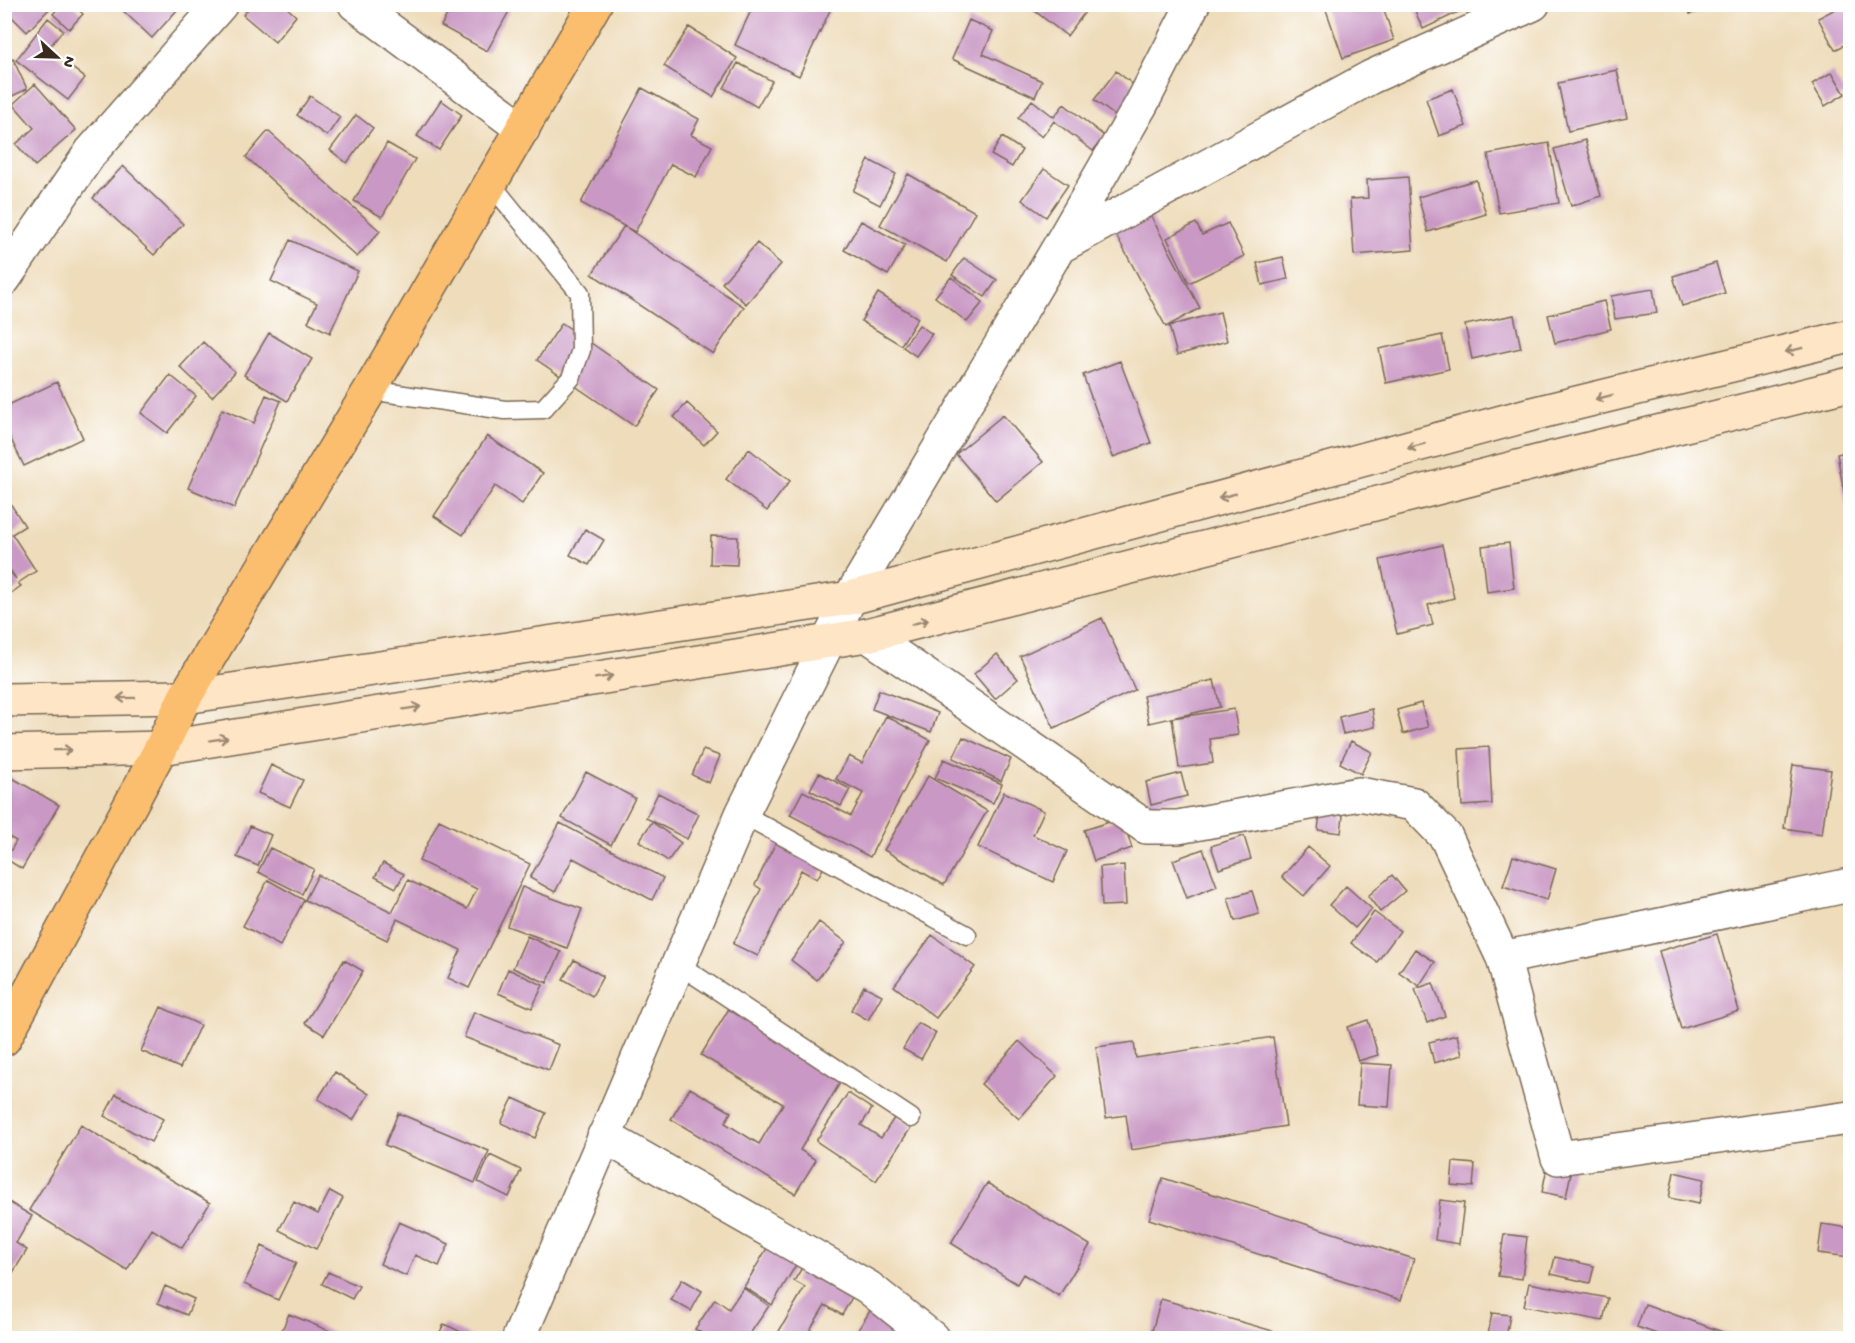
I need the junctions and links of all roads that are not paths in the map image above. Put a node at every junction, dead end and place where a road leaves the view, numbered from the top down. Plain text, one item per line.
1 (221, 4) edge
2 (355, 4) edge
3 (595, 4) edge
4 (1193, 4) edge
5 (1533, 4) edge
6 (523, 129) junction
7 (491, 184) junction
8 (1059, 247) junction
9 (4, 279) edge
10 (1851, 336) edge
11 (1851, 384) edge
12 (370, 390) junction
13 (850, 598) junction
14 (867, 635) junction
15 (830, 641) junction
16 (185, 697) junction
17 (4, 700) edge
18 (161, 748) junction
19 (4, 752) edge
20 (742, 814) junction
21 (1851, 885) edge
22 (967, 935) dead end
23 (1503, 958) junction
24 (678, 964) junction
25 (4, 1039) edge
26 (911, 1118) dead end
27 (1851, 1118) edge
28 (604, 1136) junction
29 (519, 1338) edge
30 (932, 1338) edge

1 - 9 street
2 - 6 street
3 - 6 highway
4 - 8 street
5 - 8 street
6 - 7 highway
7 - 12 highway
7 - 12 lane
8 - 13 street
10 -> 13 main road
14 -> 11 main road
12 - 16 highway
13 - 15 street
13 - 16 main road
14 - 15 main road
14 - 23 street
18 -> 15 main road
15 - 20 street
16 -> 17 main road
16 - 18 highway
19 -> 18 main road
18 - 25 highway
20 - 22 lane
20 - 24 street
21 - 23 street
23 - 27 street
24 - 26 lane
24 - 28 street
28 - 29 street
28 - 30 street

